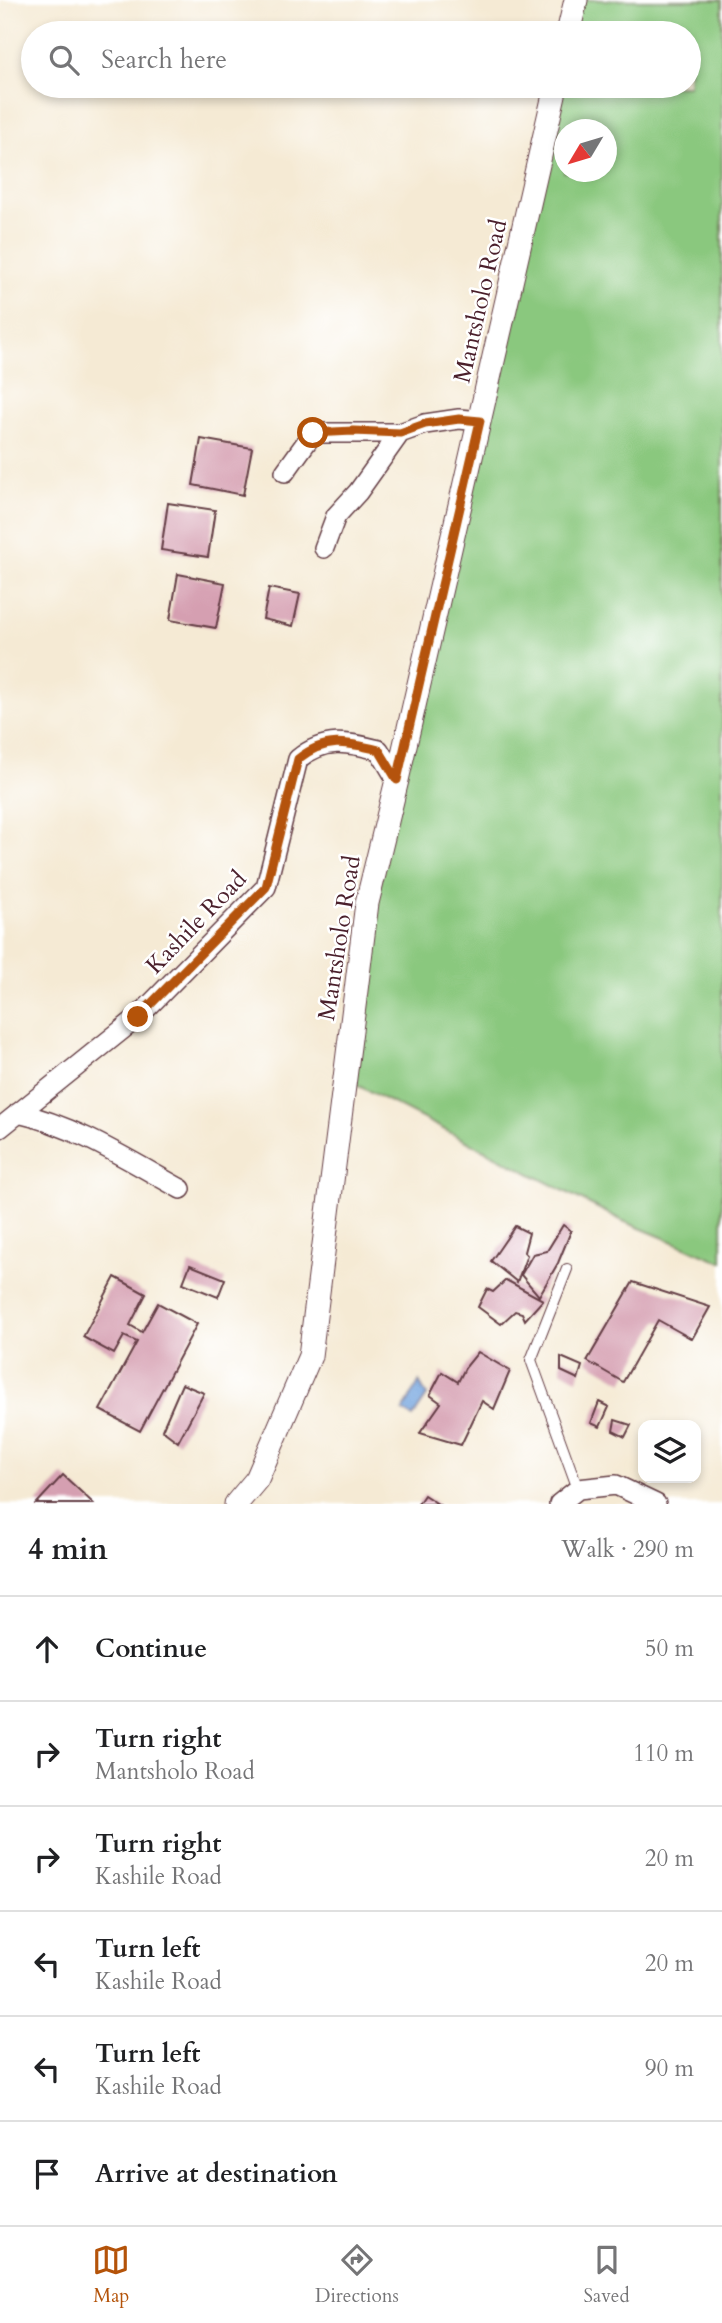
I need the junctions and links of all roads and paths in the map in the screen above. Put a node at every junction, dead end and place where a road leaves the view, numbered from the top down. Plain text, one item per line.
1 (576, 0) edge
2 (571, 21) edge
3 (553, 98) edge
4 (480, 421) junction
5 (400, 433) junction
6 (285, 472) dead end
7 (324, 548) dead end
8 (397, 780) junction
9 (18, 1113) junction
10 (0, 1128) edge
11 (181, 1189) dead end
12 (567, 1269) dead end
13 (578, 1489) junction
14 (236, 1504) edge
15 (559, 1504) edge
16 (656, 1504) edge

1 - 2 street
3 - 4 street, Mantsholo Road
4 - 5 street
4 - 8 street, Mantsholo Road
5 - 6 street
5 - 7 street
8 - 9 street, Kashile Road
8 - 14 street, Mantsholo Road
9 - 10 street, Kashile Road
9 - 11 street
12 - 13 lane
13 - 15 street
13 - 16 street

